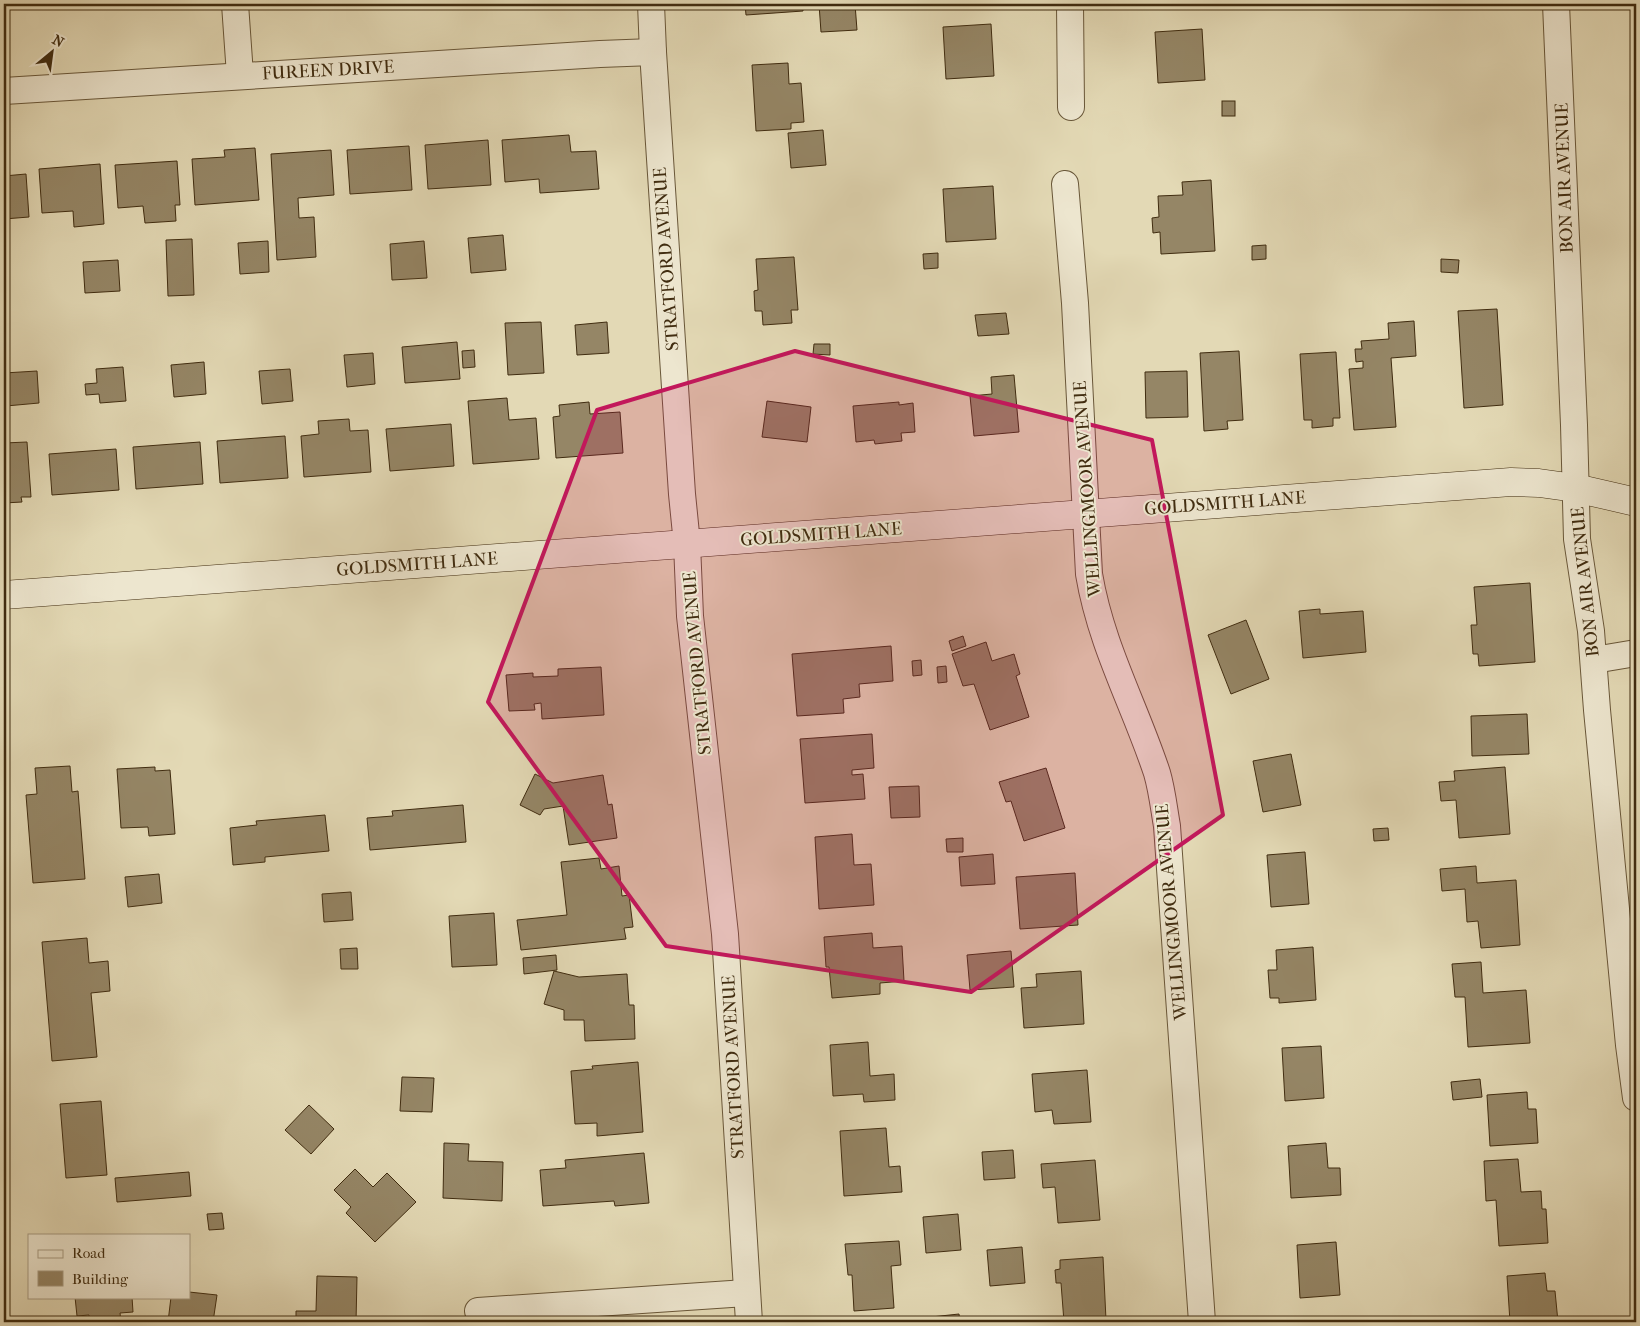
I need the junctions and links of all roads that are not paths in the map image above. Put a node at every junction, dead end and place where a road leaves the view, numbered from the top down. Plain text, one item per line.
1 (235, 4) edge
2 (651, 4) edge
3 (1070, 4) edge
4 (1556, 4) edge
5 (653, 52) junction
6 (240, 75) junction
7 (4, 91) edge
8 (1071, 107) dead end
9 (1065, 184) dead end
10 (1575, 488) junction
11 (1636, 502) edge
12 (1086, 514) junction
13 (687, 544) junction
14 (4, 595) edge
15 (1636, 653) edge
16 (1594, 660) junction
17 (1636, 1098) edge
18 (746, 1293) junction
19 (478, 1311) dead end
20 (749, 1322) edge
21 (1202, 1322) edge

1 - 6 street
2 - 5 street, STRATFORD AVENUE
3 - 8 street
4 - 10 street, BON AIR AVENUE
5 - 6 street, FUREEN DRIVE
5 - 13 street, STRATFORD AVENUE
6 - 7 street, FUREEN DRIVE
9 - 12 street, WELLINGMOOR AVENUE
10 - 11 street, GOLDSMITH LANE
10 - 12 street, GOLDSMITH LANE
10 - 16 street, BON AIR AVENUE
12 - 13 street, GOLDSMITH LANE
12 - 21 street, WELLINGMOOR AVENUE
13 - 14 street, GOLDSMITH LANE
13 - 18 street, STRATFORD AVENUE
15 - 16 street
16 - 17 street, BON AIR AVENUE
18 - 19 street
18 - 20 street, STRATFORD AVENUE

